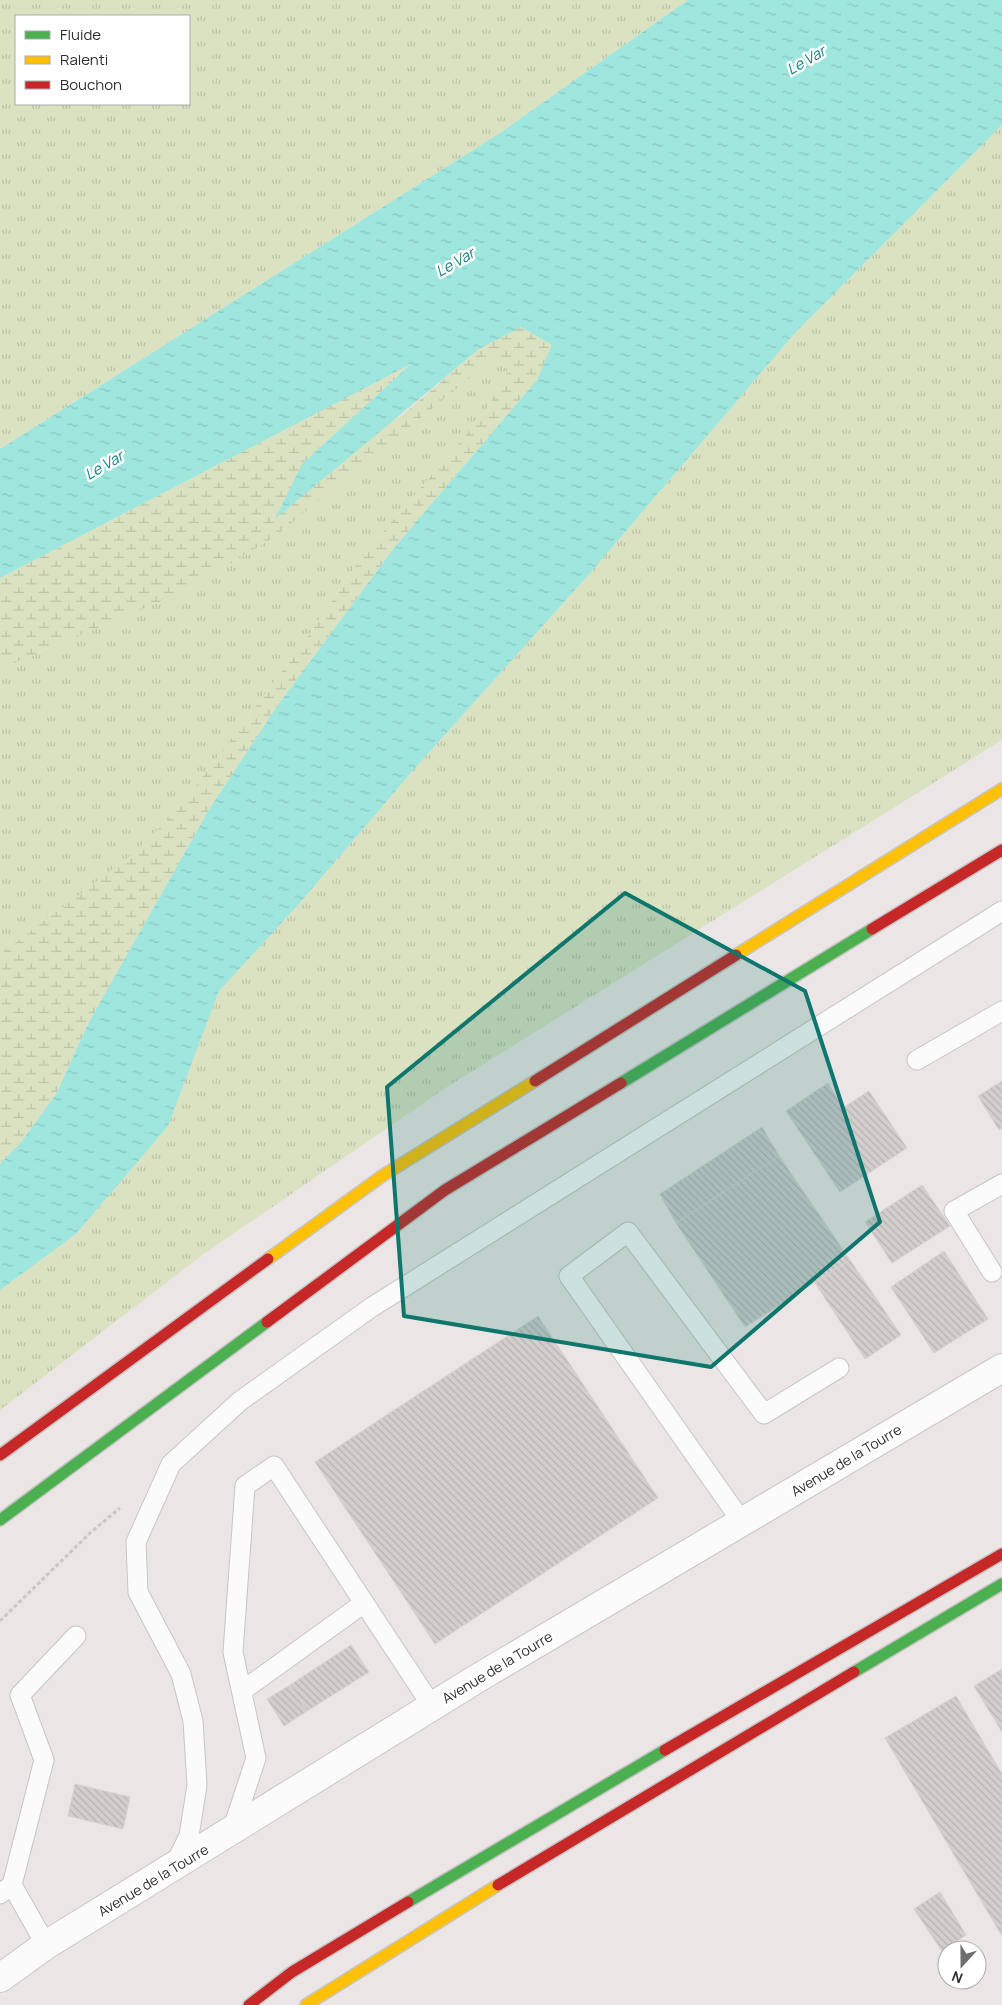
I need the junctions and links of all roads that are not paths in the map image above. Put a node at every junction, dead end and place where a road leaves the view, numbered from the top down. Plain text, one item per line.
1 (1002, 789) edge
2 (1002, 850) edge
3 (1002, 911) edge
4 (1002, 1011) edge
5 (917, 1060) dead end
6 (1002, 1184) edge
7 (992, 1272) dead end
8 (839, 1368) dead end
9 (1002, 1368) edge
10 (0, 1455) edge
11 (0, 1520) edge
12 (742, 1522) junction
13 (1002, 1554) edge
14 (1002, 1584) edge
15 (364, 1603) junction
16 (76, 1636) dead end
17 (242, 1691) junction
18 (432, 1706) junction
19 (232, 1831) junction
20 (574, 1838) junction
21 (173, 1867) junction
22 (6, 1890) edge
23 (46, 1945) junction
24 (400, 1960) dead end
25 (0, 1978) edge
26 (249, 2005) edge
27 (306, 2005) edge

1 - 10 highway
2 - 11 highway
3 - 21 lane
4 - 5 lane
6 - 7 lane
8 - 12 lane
9 - 12 street, Avenue de la Tourre
12 - 18 street, Avenue de la Tourre
13 - 26 highway
14 - 20 highway
15 - 17 lane
15 - 17 lane
15 - 18 lane
16 - 22 lane
17 - 19 lane
18 - 19 street, Avenue de la Tourre
19 - 21 street, Avenue de la Tourre
20 - 24 highway
20 - 27 highway
21 - 23 street, Avenue de la Tourre
22 - 23 lane
23 - 25 street, Avenue de la Tourre

